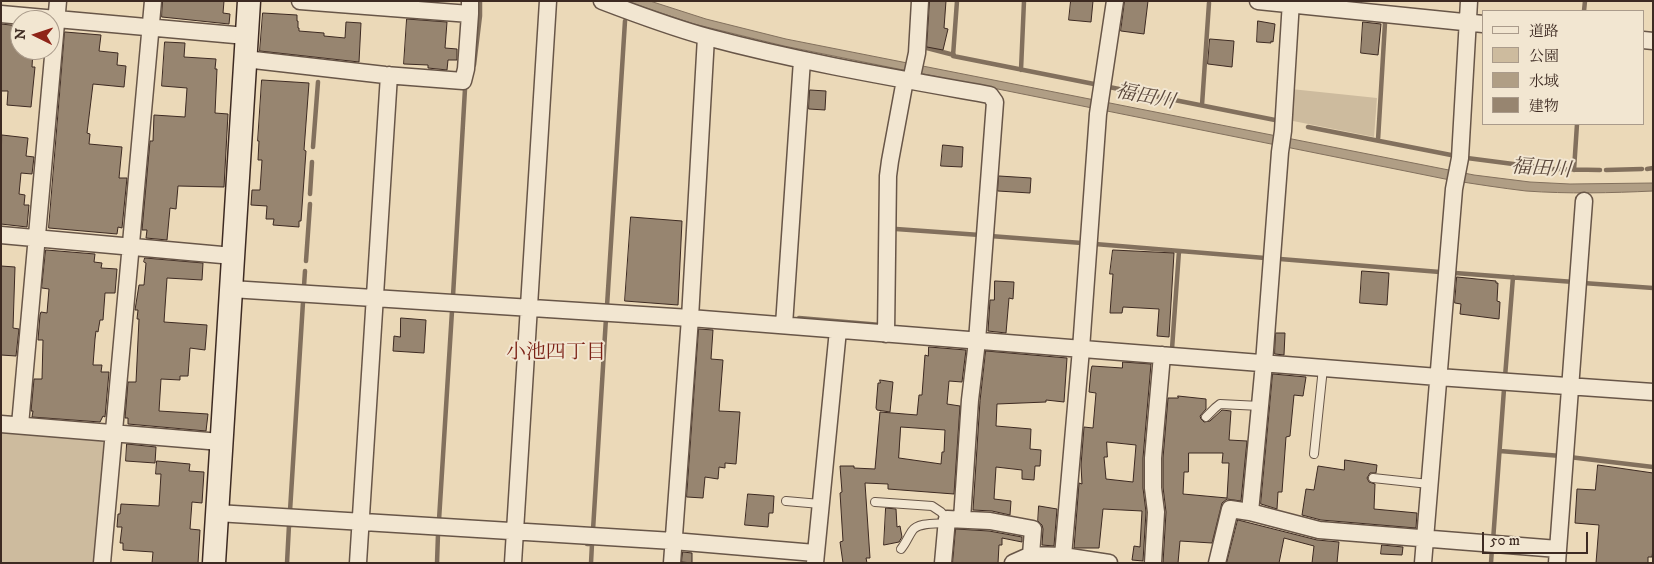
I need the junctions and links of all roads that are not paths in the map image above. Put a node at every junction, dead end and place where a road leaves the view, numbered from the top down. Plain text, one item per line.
1 (153, 1) edge
2 (249, 1) edge
3 (300, 1) edge
4 (548, 1) edge
5 (602, 1) edge
6 (920, 1) edge
7 (1115, 1) edge
8 (1258, 1) edge
9 (1470, 1) edge
10 (1291, 3) edge
11 (470, 8) edge
12 (60, 19) edge
13 (1475, 23) edge
14 (150, 28) junction
15 (246, 36) junction
16 (706, 36) junction
17 (245, 59) junction
18 (52, 60) edge
19 (802, 60) junction
20 (388, 75) junction
21 (909, 79) junction
22 (1584, 201) dead end
23 (1, 235) edge
24 (37, 238) junction
25 (130, 247) junction
26 (233, 256) junction
27 (231, 288) junction
28 (375, 298) junction
29 (529, 307) junction
30 (690, 318) junction
31 (784, 325) junction
32 (838, 330) junction
33 (886, 334) junction
34 (976, 341) junction
35 (1081, 349) junction
36 (1162, 355) junction
37 (1264, 363) junction
38 (1323, 368) junction
39 (1438, 377) junction
40 (1570, 386) junction
41 (1653, 392) edge
42 (1260, 406) junction
43 (1206, 417) dead end
44 (1, 424) edge
45 (20, 425) junction
46 (114, 433) junction
47 (221, 442) junction
48 (1314, 454) dead end
49 (1373, 478) dead end
50 (1429, 484) junction
51 (786, 501) dead end
52 (875, 502) dead end
53 (820, 504) junction
54 (1250, 512) junction
55 (217, 513) junction
56 (952, 520) junction
57 (360, 522) junction
58 (515, 531) junction
59 (1425, 539) junction
60 (673, 541) junction
61 (901, 549) dead end
62 (1031, 555) junction
63 (1063, 556) junction
64 (1558, 556) edge
65 (815, 558) edge
66 (102, 563) edge
67 (214, 563) edge
68 (358, 563) edge
69 (513, 563) edge
70 (672, 563) edge
71 (943, 563) edge
72 (1012, 563) edge
73 (1109, 563) edge
74 (1153, 563) edge
75 (1217, 563) edge
76 (1423, 563) edge

1 - 14 street
2 - 15 street
3 - 11 street
4 - 29 street
5 - 16 street
6 - 21 street
7 - 35 street
8 - 10 street
9 - 13 street
10 - 13 street
10 - 37 street
11 - 20 street
12 - 14 street
13 - 39 street
14 - 15 street
14 - 25 street
15 - 17 street
16 - 19 street
16 - 30 street
17 - 20 street
17 - 26 street
18 - 24 street
19 - 21 street
19 - 31 street
20 - 28 street
21 - 33 street
21 - 34 street
22 - 40 street
23 - 24 street
24 - 25 street
24 - 45 street
25 - 26 street
25 - 46 street
26 - 27 street
27 - 28 street
27 - 47 street
28 - 29 street
28 - 57 street
29 - 30 street
29 - 58 street
30 - 31 street
30 - 60 street
31 - 32 street
32 - 33 street
32 - 53 street
33 - 34 street
34 - 35 street
34 - 56 street
35 - 36 street
35 - 63 street
36 - 37 street
36 - 74 street
37 - 38 street
37 - 42 street
38 - 39 street
38 - 48 lane
39 - 40 street
39 - 50 street
40 - 41 street
40 - 64 street
42 - 43 lane
42 - 54 street
44 - 45 street
45 - 46 street
46 - 47 street
46 - 66 street
47 - 55 street
49 - 50 lane
50 - 59 street
51 - 53 lane
52 - 56 lane
53 - 65 street
54 - 59 street
54 - 75 street
55 - 57 street
55 - 67 street
56 - 61 lane
56 - 62 street
56 - 71 street
57 - 58 street
57 - 68 street
58 - 60 street
58 - 69 street
59 - 64 street
59 - 76 street
60 - 65 street
60 - 70 street
62 - 63 street
62 - 72 street
63 - 73 street

